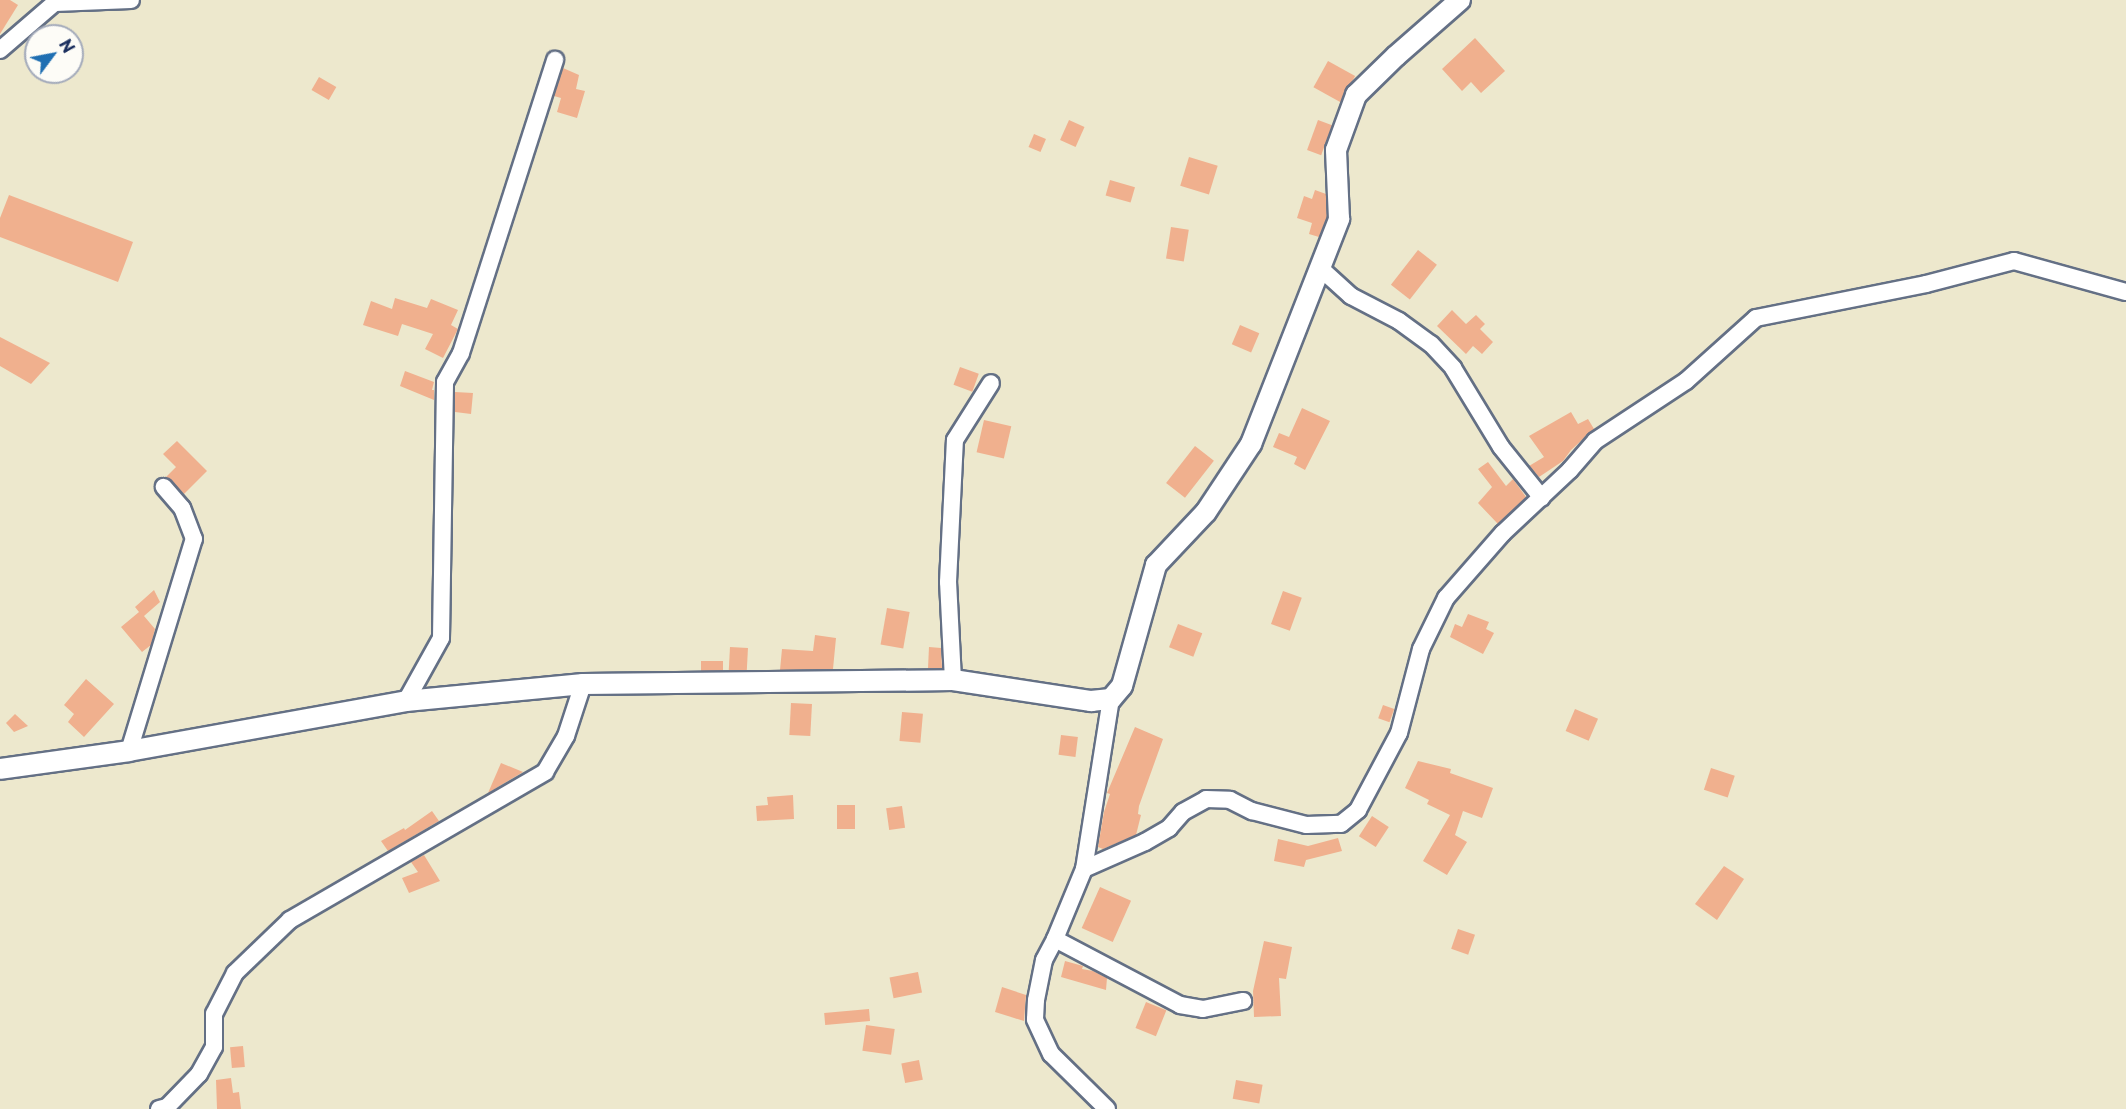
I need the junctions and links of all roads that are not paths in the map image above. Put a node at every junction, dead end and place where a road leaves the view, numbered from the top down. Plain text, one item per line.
1 (131, 0) edge
2 (1460, 0) edge
3 (56, 2) edge
4 (0, 50) edge
5 (555, 60) dead end
6 (1319, 267) junction
7 (2126, 292) edge
8 (992, 383) dead end
9 (164, 487) dead end
10 (1542, 498) junction
11 (953, 680) junction
12 (583, 684) junction
13 (1111, 699) junction
14 (406, 701) junction
15 (129, 751) junction
16 (0, 769) edge
17 (1084, 869) junction
18 (1055, 939) junction
19 (1244, 1001) dead end
20 (159, 1109) edge
21 (1107, 1109) edge

1 - 3 street
2 - 6 street
3 - 4 street
5 - 14 street
6 - 10 street
6 - 13 street
7 - 10 street
8 - 11 street
9 - 15 street
10 - 17 street
11 - 12 street
11 - 13 street
12 - 14 street
12 - 20 street
13 - 17 street
14 - 15 street
15 - 16 street
17 - 18 street
18 - 19 street
18 - 21 street

